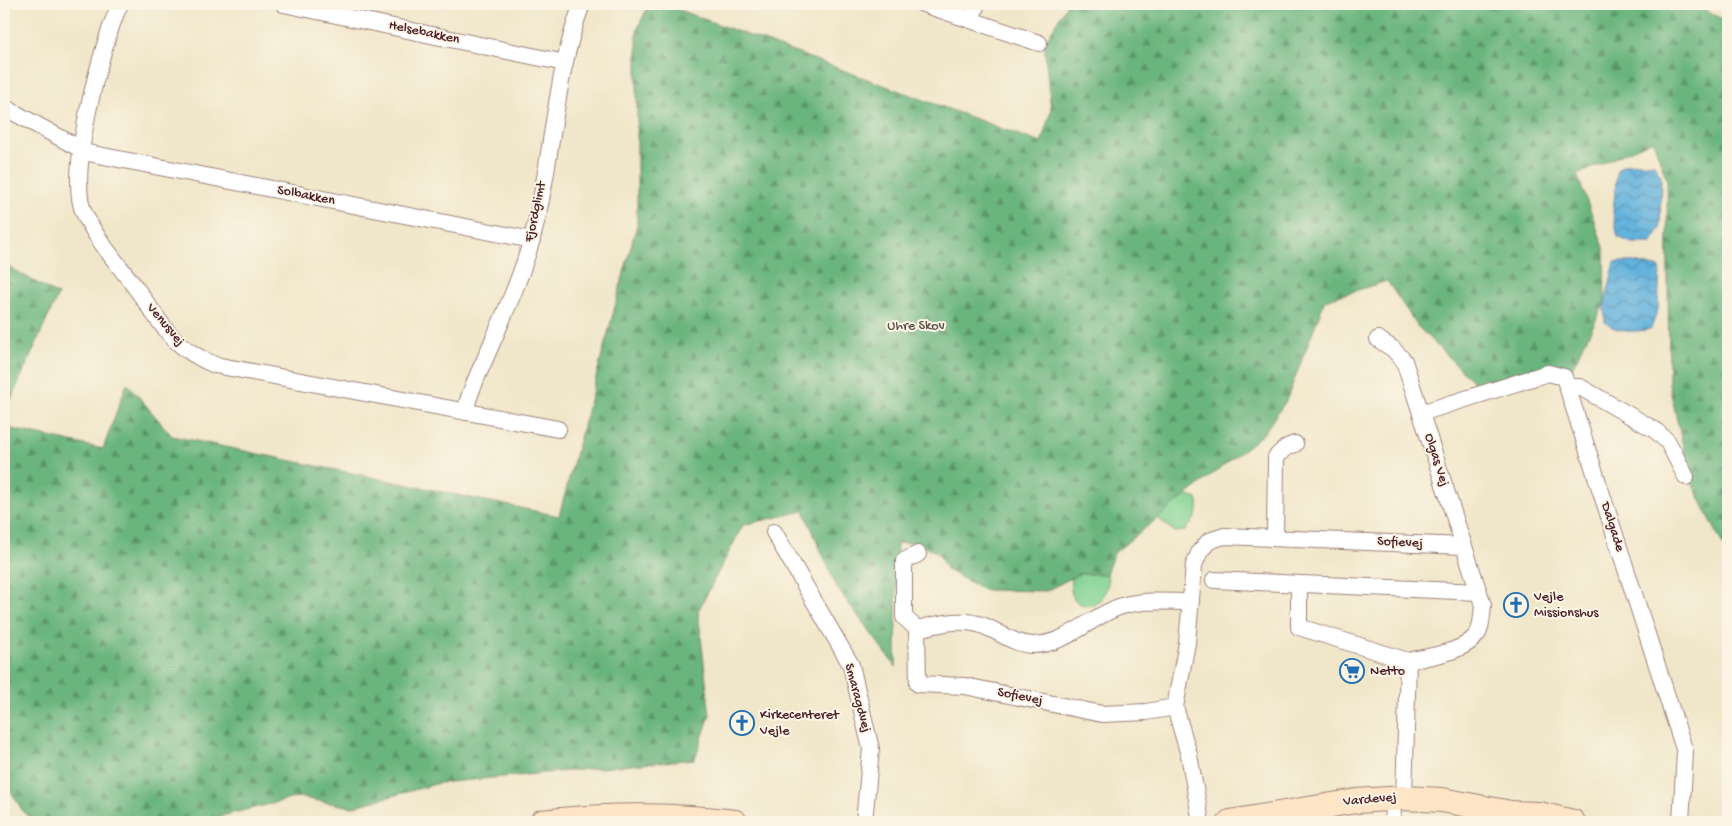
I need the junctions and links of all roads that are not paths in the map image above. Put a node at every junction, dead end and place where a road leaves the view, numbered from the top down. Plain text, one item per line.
1 (120, 4) edge
2 (284, 4) edge
3 (582, 4) edge
4 (923, 4) edge
5 (977, 4) edge
6 (971, 20) junction
7 (1039, 42) dead end
8 (565, 63) junction
9 (4, 107) edge
10 (81, 149) junction
11 (532, 240) junction
12 (1378, 339) dead end
13 (1567, 387) junction
14 (465, 412) junction
15 (1421, 413) junction
16 (558, 429) dead end
17 (1296, 444) dead end
18 (1686, 476) dead end
19 (774, 532) dead end
20 (1275, 537) junction
21 (1464, 546) junction
22 (918, 554) dead end
23 (1214, 580) dead end
24 (1299, 584) junction
25 (1479, 592) junction
26 (1191, 602) junction
27 (917, 629) junction
28 (1408, 661) junction
29 (1174, 707) junction
30 (1398, 798) junction
31 (1318, 814) edge
32 (1521, 818) edge
33 (1240, 821) edge
34 (542, 822) edge
35 (735, 822) edge
36 (864, 822) edge
37 (1201, 822) edge
38 (1393, 822) edge
39 (1573, 822) edge
40 (1681, 822) edge

1 - 10 street, Venusvej
2 - 8 street, Helsebakken
3 - 8 street, Fjordglimt
4 - 6 street
5 - 6 street
6 - 7 street
8 - 11 street, Fjordglimt
9 - 10 street, Solbakken
10 - 11 street, Solbakken
10 - 14 street, Venusvej
11 - 14 street, Fjordglimt
12 - 15 street, Olgas Vej
13 - 15 street
13 - 18 street
13 - 40 street, Dalgade
14 - 16 street, Venusvej
15 - 21 street, Olgas Vej
17 - 20 street
19 - 36 street, Smaragdvej
20 - 21 street, Sofievej
20 - 26 street, Sofievej
21 - 25 street, Olgas Vej
22 - 27 street
23 - 24 street
24 - 25 street
24 - 28 street
25 - 28 street, Olgas Vej
26 - 27 street
26 - 29 street, Sofievej
27 - 29 street, Sofievej
28 - 30 street
29 - 37 street, Sofievej
30 - 31 street, Vardevej
30 - 32 street, Vardevej
30 - 38 street
31 - 33 street, Vardevej
32 - 39 street, Vardevej
34 - 35 street

